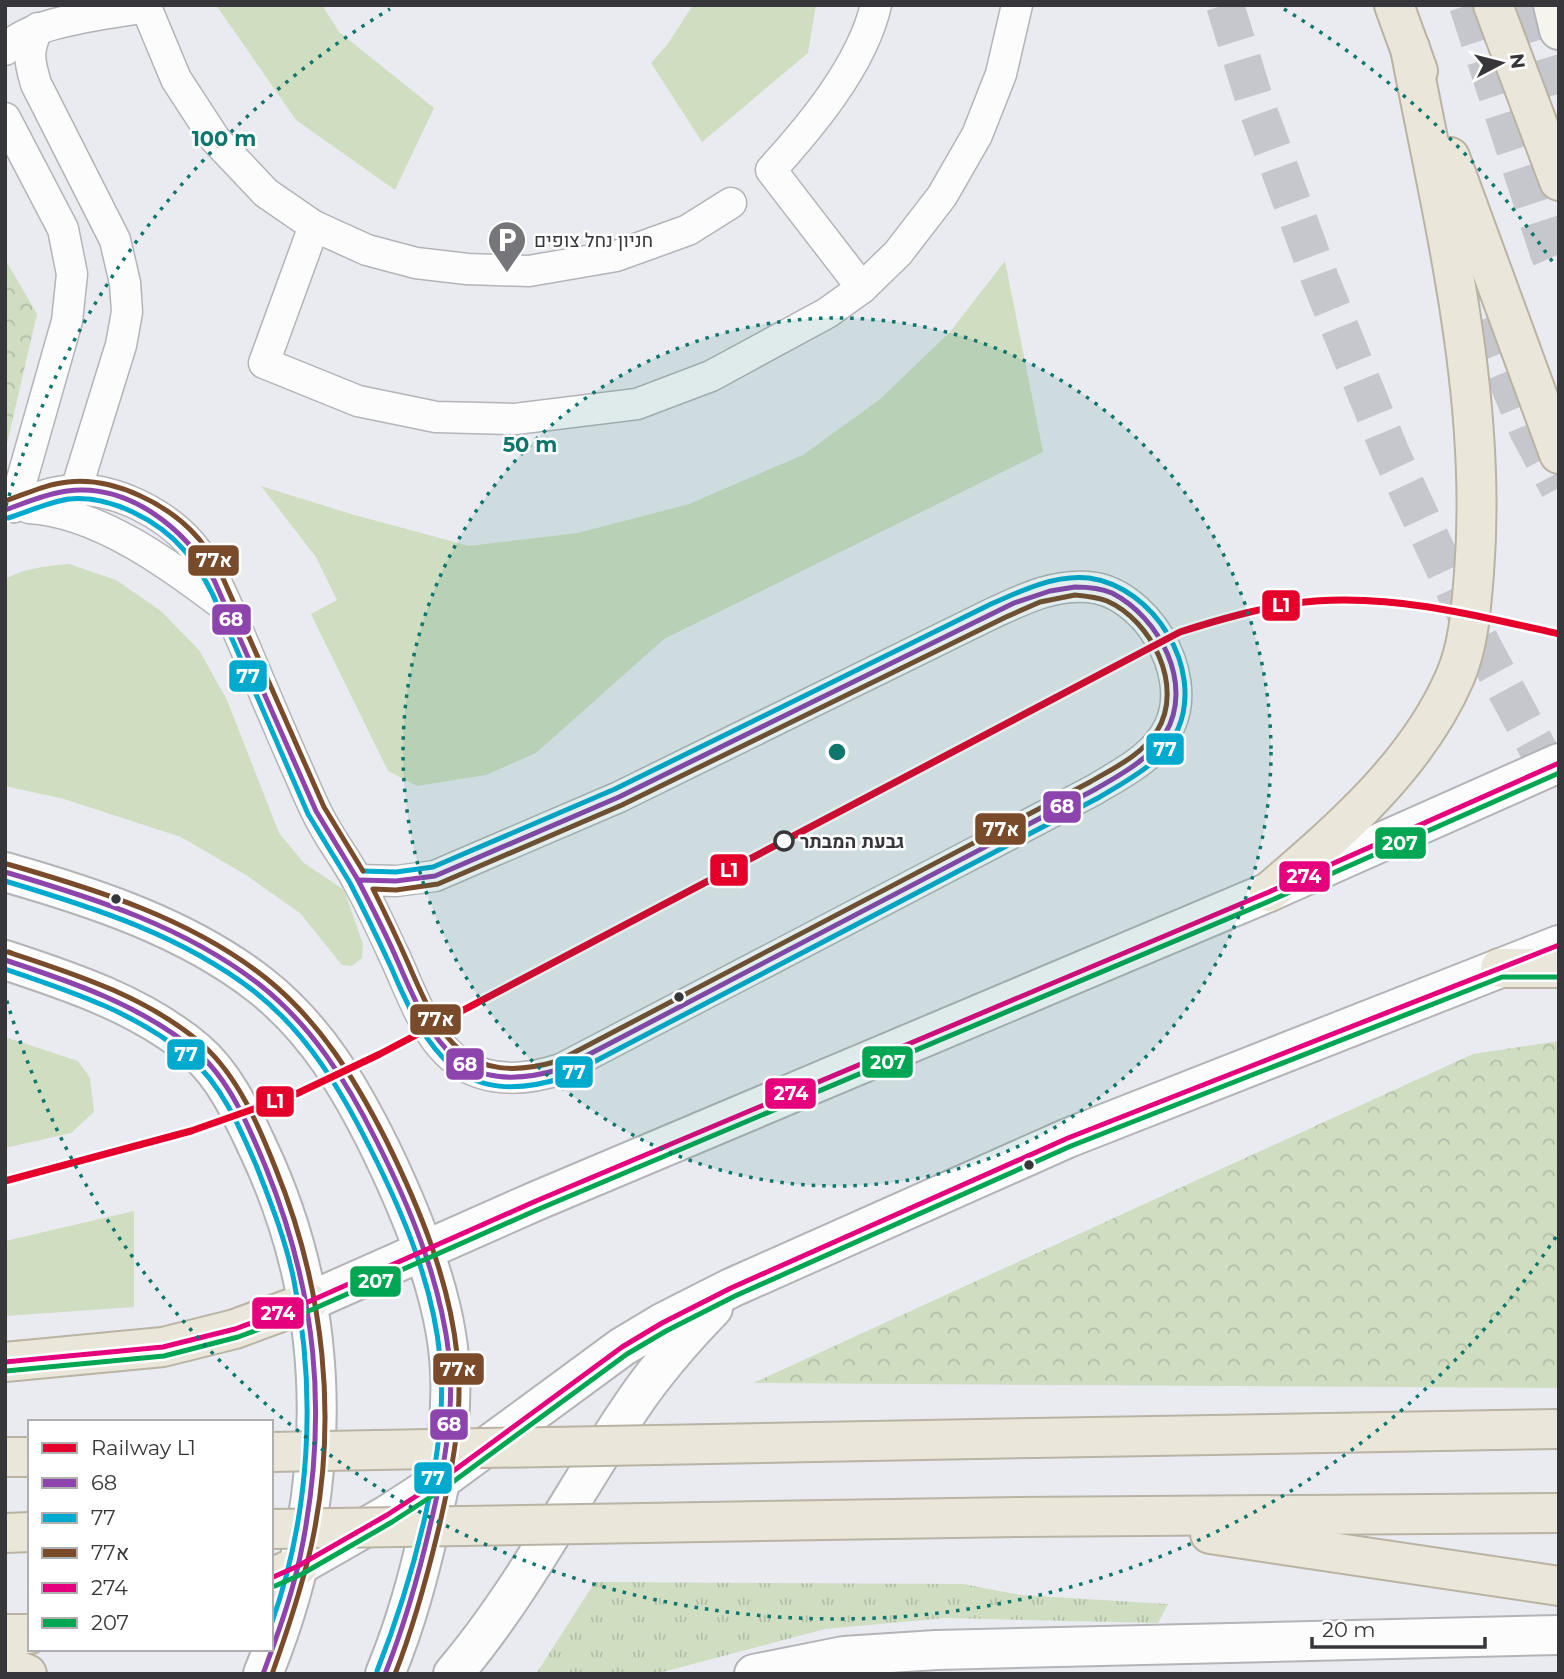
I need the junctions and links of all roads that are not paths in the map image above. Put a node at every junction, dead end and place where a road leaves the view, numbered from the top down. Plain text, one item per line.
1 (876, 5) edge
2 (1017, 5) edge
3 (1394, 5) edge
4 (1493, 5) edge
5 (1553, 5) edge
6 (38, 28) junction
7 (1559, 30) edge
8 (1410, 48) junction
9 (5, 50) edge
10 (5, 118) edge
11 (1559, 181) edge
12 (731, 204) dead end
13 (314, 226) junction
14 (862, 288) junction
15 (1559, 454) edge
16 (76, 490) junction
17 (10, 509) edge
18 (229, 610) junction
19 (1559, 764) edge
20 (5, 872) edge
21 (358, 880) junction
22 (1269, 892) junction
23 (1559, 945) edge
24 (5, 960) edge
25 (1500, 968) junction
26 (1559, 968) edge
27 (423, 1253) junction
28 (731, 1288) junction
29 (308, 1302) junction
30 (5, 1362) edge
31 (1559, 1429) edge
32 (273, 1452) edge
33 (5, 1457) edge
34 (28, 1457) edge
35 (441, 1480) junction
36 (1559, 1513) edge
37 (1094, 1516) junction
38 (273, 1528) edge
39 (28, 1532) edge
40 (5, 1533) edge
41 (285, 1572) edge
42 (1559, 1586) edge
43 (273, 1628) edge
44 (5, 1634) edge
45 (28, 1634) edge
46 (1559, 1636) edge
47 (268, 1651) edge
48 (5, 1665) edge
49 (27, 1674) edge
50 (263, 1674) edge
51 (385, 1674) edge
52 (453, 1674) edge
53 (754, 1674) edge

1 - 14 lane
2 - 14 lane
3 - 8 highway
4 - 11 highway
5 - 7 main road
6 - 9 lane
6 - 13 lane
6 - 16 lane
8 - 15 highway
8 - 22 highway
10 - 17 lane
12 - 13 lane
13 - 14 lane
16 - 17 lane
16 - 18 lane
17 - 18 lane
18 - 21 lane
19 - 22 street
20 - 27 street
21 - 21 lane
22 - 27 street
23 - 25 street
24 - 29 street
25 - 26 highway
25 - 28 street
27 - 29 street
27 - 35 street
28 - 35 street
28 - 52 street
29 - 30 highway
29 - 41 street
31 - 32 highway, bridge
33 - 34 highway
35 - 41 street
35 - 51 street
36 - 37 highway
37 - 38 highway, bridge
37 - 42 highway
39 - 40 highway
41 - 43 street
44 - 45 highway
46 - 53 street
47 - 50 street
48 - 49 highway

